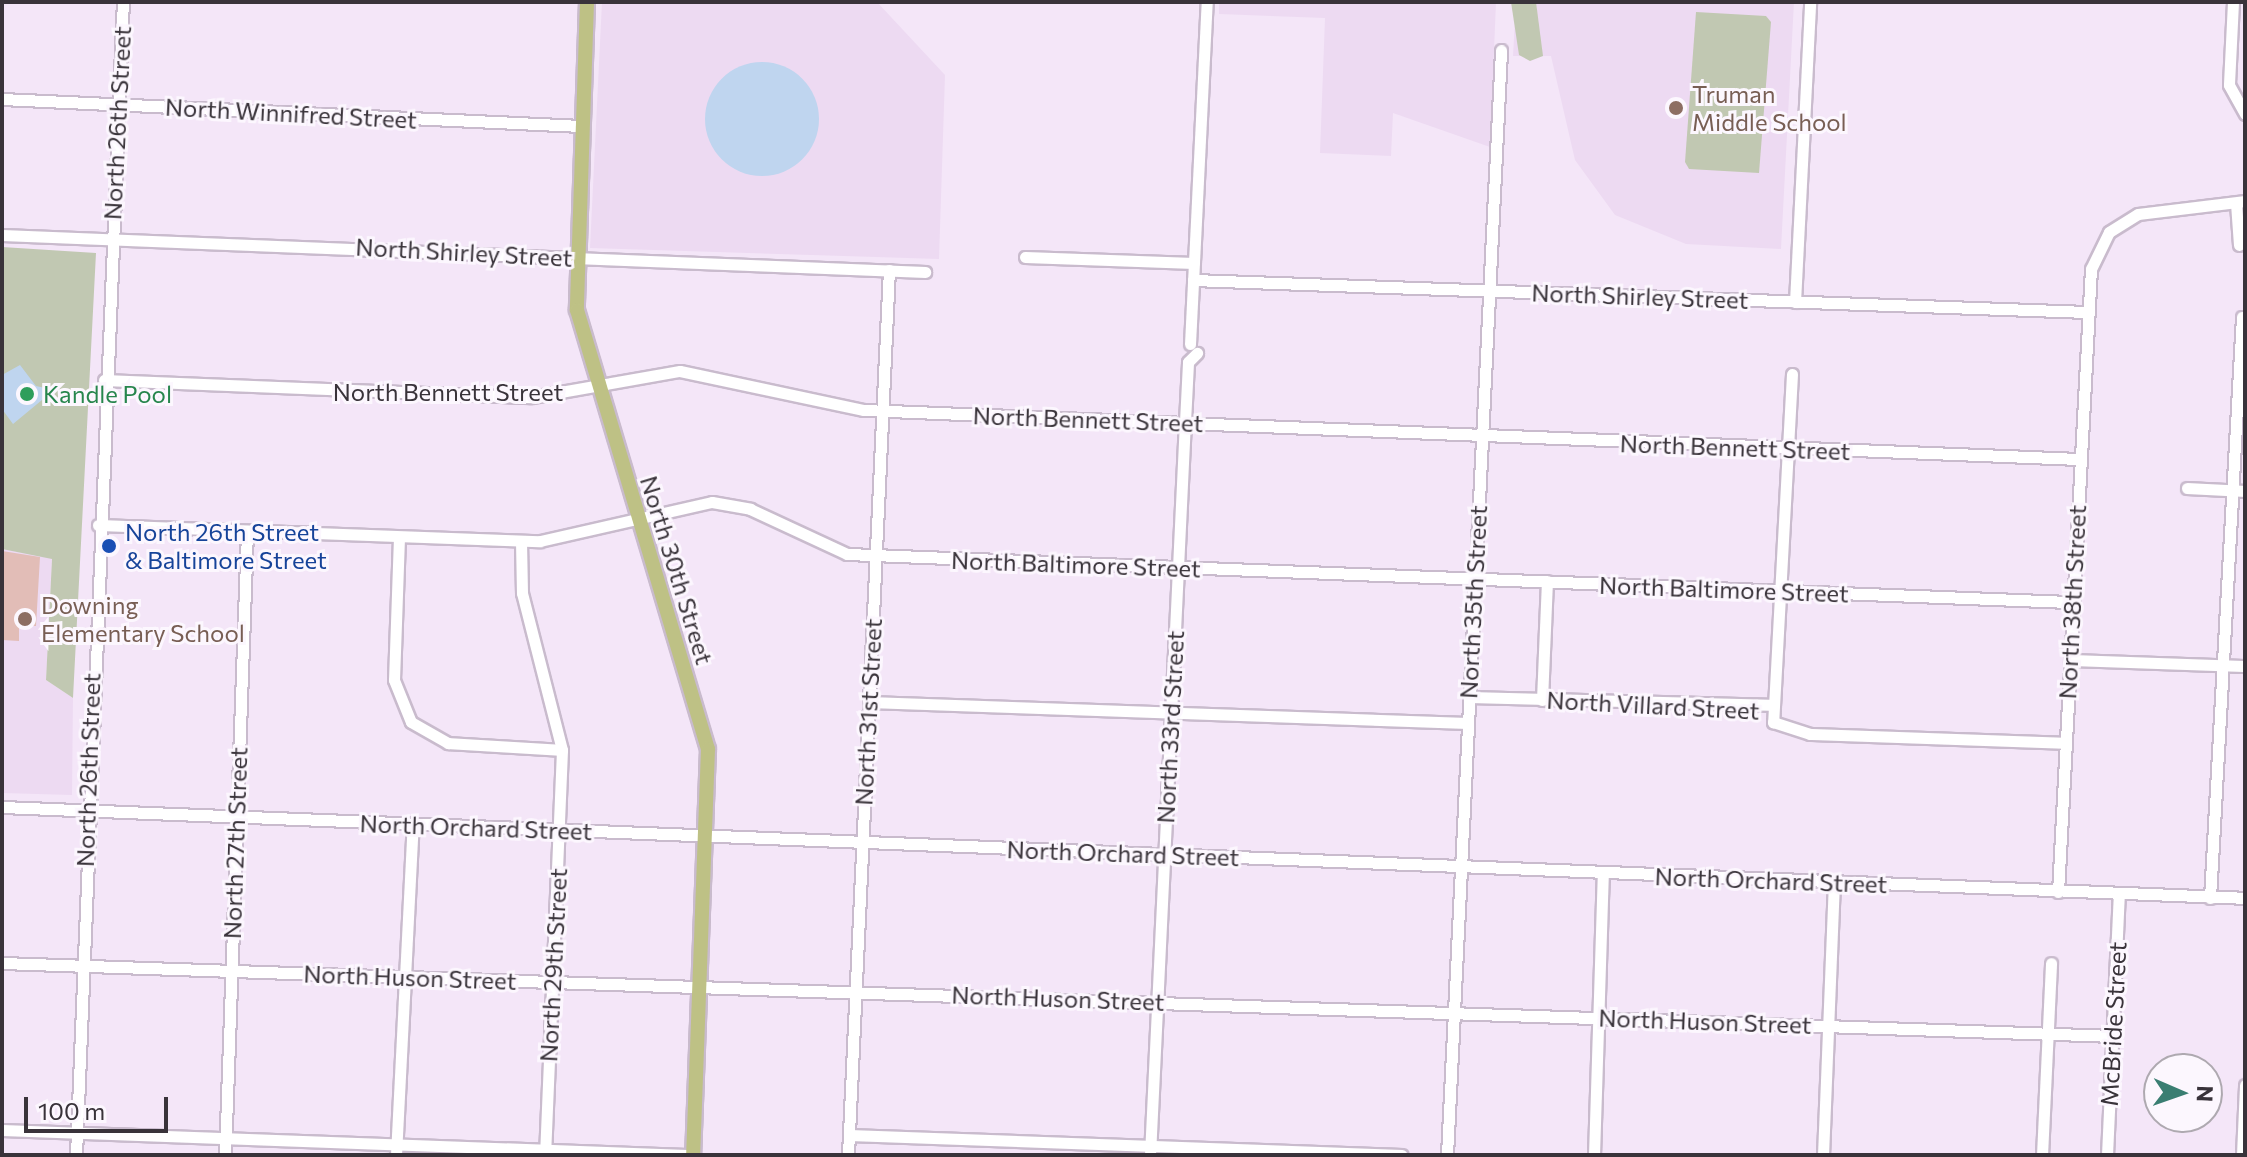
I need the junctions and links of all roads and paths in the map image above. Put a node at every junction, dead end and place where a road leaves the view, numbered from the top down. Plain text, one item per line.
1 (123, 2) edge
2 (587, 2) edge
3 (1207, 2) edge
4 (1810, 2) edge
5 (2233, 2) edge
6 (1501, 50) dead end
7 (2, 99) edge
8 (120, 105) junction
9 (2245, 114) edge
10 (581, 126) junction
11 (2240, 202) edge
12 (2, 235) edge
13 (111, 239) junction
14 (2239, 245) dead end
15 (1025, 257) dead end
16 (574, 258) junction
17 (1194, 263) junction
18 (889, 270) junction
19 (925, 272) dead end
20 (1193, 280) junction
21 (1489, 291) junction
22 (1795, 302) junction
23 (2087, 312) junction
24 (2242, 317) dead end
25 (1792, 374) dead end
26 (104, 380) junction
27 (598, 386) junction
28 (882, 411) junction
29 (1185, 422) junction
30 (1482, 435) junction
31 (1788, 447) junction
32 (2079, 459) junction
33 (2187, 488) dead end
34 (2239, 491) edge
35 (638, 518) junction
36 (98, 525) junction
37 (247, 531) junction
38 (399, 537) junction
39 (521, 541) junction
40 (876, 555) junction
41 (1177, 569) junction
42 (1473, 577) junction
43 (1547, 581) junction
44 (1781, 591) junction
45 (2071, 602) junction
46 (2070, 660) junction
47 (2226, 665) junction
48 (2245, 666) edge
49 (1469, 697) junction
50 (1542, 700) junction
51 (869, 702) junction
52 (1769, 705) junction
53 (1170, 713) junction
54 (1468, 723) junction
55 (2065, 743) junction
56 (562, 750) junction
57 (2, 807) edge
58 (87, 811) junction
59 (236, 817) junction
60 (413, 824) junction
61 (560, 830) junction
62 (709, 836) junction
63 (862, 842) junction
64 (1164, 855) junction
65 (1460, 867) junction
66 (1603, 874) junction
67 (1834, 883) junction
68 (2058, 892) junction
69 (2119, 894) junction
70 (2210, 898) junction
71 (2245, 898) edge
72 (2, 963) edge
73 (2051, 963) dead end
74 (82, 966) junction
75 (230, 971) junction
76 (404, 977) junction
77 (552, 982) junction
78 (701, 987) junction
79 (855, 992) junction
80 (1155, 1002) junction
81 (1453, 1010) junction
82 (1598, 1017) junction
83 (1829, 1027) junction
84 (2049, 1036) junction
85 (2113, 1036) junction
86 (2245, 1085) edge
87 (2, 1130) edge
88 (77, 1132) junction
89 (849, 1135) junction
90 (225, 1137) junction
91 (396, 1149) edge
92 (1151, 1151) edge
93 (545, 1152) edge
94 (76, 1155) edge
95 (225, 1155) edge
96 (690, 1155) edge
97 (848, 1155) edge
98 (1402, 1155) edge
99 (1447, 1155) edge
100 (1594, 1155) edge
101 (1823, 1155) edge
102 (2042, 1155) edge
103 (2107, 1155) edge
104 (2242, 1155) edge

1 - 8 street, North 26th Street
2 - 10 main road, North 30th Street
3 - 17 street, North 33rd Street
4 - 22 street
5 - 9 street
6 - 21 street, North 35th Street
7 - 8 street, North Winnifred Street
8 - 10 street, North Winnifred Street
8 - 13 street, North 26th Street
10 - 16 main road, North 30th Street
11 - 14 street
11 - 23 street
12 - 13 street, North Shirley Street
13 - 16 street, North Shirley Street
13 - 26 street, North 26th Street
15 - 17 street
16 - 18 street, North Shirley Street
16 - 27 main road, North 30th Street
17 - 20 street, North 33rd Street
18 - 19 street, North Shirley Street
18 - 28 street, North 31st Street
20 - 21 street, North Shirley Street
20 - 29 street, North 33rd Street
21 - 22 street, North Shirley Street
21 - 30 street, North 35th Street
22 - 23 street, North Shirley Street
23 - 32 street, North 38th Street
24 - 34 street
25 - 31 street
26 - 27 street, North Bennett Street
26 - 36 street, North 26th Street
27 - 28 street, North Bennett Street
27 - 35 main road, North 30th Street
28 - 29 street, North Bennett Street
28 - 40 street, North 31st Street
29 - 30 street, North Bennett Street
29 - 41 street, North 33rd Street
30 - 31 street, North Bennett Street
30 - 42 street, North 35th Street
31 - 32 street, North Bennett Street
31 - 44 street
32 - 45 street, North 38th Street
33 - 34 street
34 - 47 street
35 - 39 street, North Baltimore Street
35 - 40 street, North Baltimore Street
35 - 62 main road, North 30th Street
36 - 37 street, North Baltimore Street
36 - 58 street, North 26th Street
37 - 38 street, North Baltimore Street
37 - 59 street, North 27th Street
38 - 39 street, North Baltimore Street
38 - 56 street
39 - 56 street, North 29th Street
40 - 41 street, North Baltimore Street
40 - 51 street, North 31st Street
41 - 42 street, North Baltimore Street
41 - 53 street, North 33rd Street
42 - 43 street, North Baltimore Street
42 - 49 street, North 35th Street
43 - 44 street, North Baltimore Street
43 - 50 street
44 - 45 street, North Baltimore Street
44 - 52 street
45 - 46 street, North 38th Street
46 - 47 street
46 - 55 street, North 38th Street
47 - 48 street
47 - 70 street
49 - 50 street, North Villard Street
49 - 54 street, North 35th Street
50 - 52 street, North Villard Street
51 - 53 street
51 - 63 street, North 31st Street
52 - 55 street, North Villard Street
53 - 54 street
53 - 64 street, North 33rd Street
54 - 65 street, North 35th Street
55 - 68 street, North 38th Street
56 - 61 street, North 29th Street
57 - 58 street, North Orchard Street
58 - 59 street, North Orchard Street
58 - 74 street, North 26th Street
59 - 60 street, North Orchard Street
59 - 75 street, North 27th Street
60 - 61 street, North Orchard Street
60 - 76 street
61 - 62 street, North Orchard Street
61 - 77 street, North 29th Street
62 - 63 street, North Orchard Street
62 - 78 main road, North 30th Street
63 - 64 street, North Orchard Street
63 - 79 street, North 31st Street
64 - 65 street, North Orchard Street
64 - 80 street, North 33rd Street
65 - 66 street, North Orchard Street
65 - 81 street, North 35th Street
66 - 67 street, North Orchard Street
66 - 82 street
67 - 68 street, North Orchard Street
67 - 83 street
68 - 69 street, North Orchard Street
69 - 70 street, North Orchard Street
69 - 85 street, McBride Street
70 - 71 street, North Orchard Street
72 - 74 street, North Huson Street
73 - 84 street
74 - 75 street, North Huson Street
74 - 88 street, North 26th Street
75 - 76 street, North Huson Street
75 - 90 street, North 27th Street
76 - 77 street, North Huson Street
76 - 91 street
77 - 78 street, North Huson Street
77 - 93 street, North 29th Street
78 - 79 street, North Huson Street
78 - 96 main road, North 30th Street
79 - 80 street, North Huson Street
79 - 89 street, North 31st Street
80 - 81 street, North Huson Street
80 - 92 street, North 33rd Street
81 - 82 street, North Huson Street
81 - 99 street, North 35th Street
82 - 83 street, North Huson Street
82 - 100 street
83 - 84 street, North Huson Street
83 - 101 street
84 - 85 street, North Huson Street
84 - 102 street
85 - 103 street, McBride Street
86 - 104 street
87 - 88 street
88 - 90 street
88 - 94 street, North 26th Street
89 - 92 street
89 - 97 street, North 31st Street
90 - 91 street
90 - 95 street, North 27th Street
91 - 93 street
92 - 98 street
93 - 96 street

